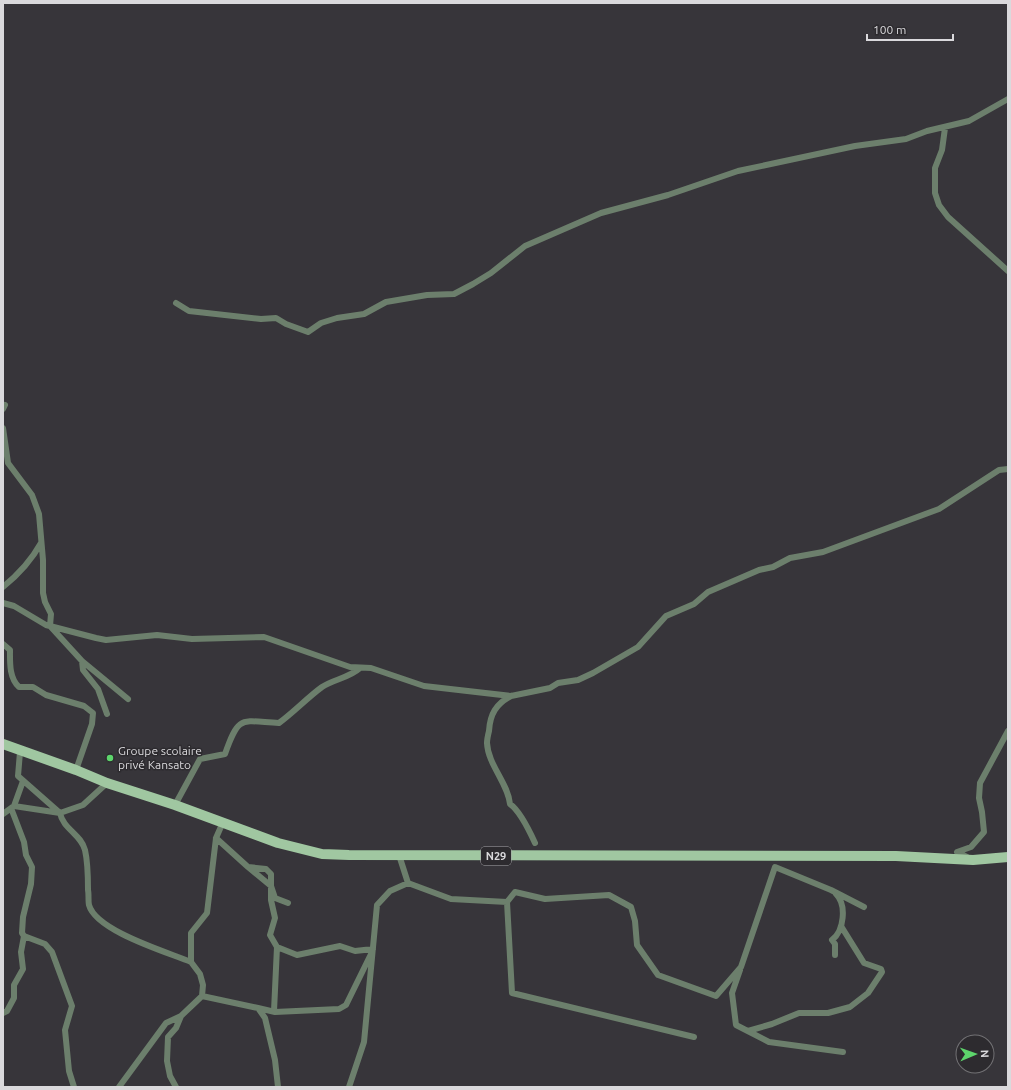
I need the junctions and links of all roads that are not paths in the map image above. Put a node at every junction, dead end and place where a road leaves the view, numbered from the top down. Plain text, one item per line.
1 (1008, 99) edge
2 (945, 128) junction
3 (1008, 271) edge
4 (176, 303) dead end
5 (3, 428) edge
6 (1008, 469) edge
7 (41, 543) junction
8 (3, 587) edge
9 (3, 603) edge
10 (50, 626) junction
11 (3, 644) edge
12 (82, 661) junction
13 (360, 668) junction
14 (511, 696) junction
15 (128, 699) dead end
16 (107, 714) dead end
17 (1008, 731) edge
18 (4, 746) edge
19 (20, 752) junction
20 (76, 770) junction
21 (23, 781) junction
22 (107, 784) junction
23 (175, 805) junction
24 (13, 807) junction
25 (60, 813) junction
26 (3, 814) edge
27 (223, 822) junction
28 (216, 838) junction
29 (535, 843) dead end
30 (399, 855) junction
31 (766, 856) junction
32 (1008, 857) edge
33 (974, 860) junction
34 (248, 867) junction
35 (775, 867) junction
36 (408, 883) junction
37 (271, 886) junction
38 (832, 890) junction
39 (507, 902) junction
40 (288, 903) dead end
41 (864, 906) dead end
42 (841, 926) junction
43 (24, 936) junction
44 (277, 947) junction
45 (374, 949) junction
46 (835, 955) dead end
47 (191, 962) junction
48 (741, 967) junction
49 (202, 996) junction
50 (258, 1008) junction
51 (274, 1011) junction
52 (3, 1013) edge
53 (181, 1016) junction
54 (748, 1031) junction
55 (694, 1037) dead end
56 (843, 1052) dead end
57 (74, 1087) edge
58 (119, 1087) edge
59 (176, 1087) edge
60 (278, 1087) edge
61 (349, 1087) edge

1 - 2 street
2 - 3 street
2 - 4 street
5 - 7 street
6 - 14 street
7 - 8 street
7 - 10 street
9 - 10 street
10 - 12 street
10 - 13 street
11 - 20 street
12 - 15 street
12 - 16 street
13 - 14 street
13 - 23 street
14 - 29 street
17 - 33 street
18 - 19 main road, N29
19 - 20 main road, N29
19 - 21 street
20 - 22 main road, N29
21 - 24 street
21 - 25 street
22 - 23 main road, N29
22 - 25 street
23 - 27 main road, N29
24 - 25 street
24 - 26 street
24 - 43 street
25 - 47 street
27 - 28 street
27 - 30 main road, N29
28 - 34 street
28 - 47 street
30 - 31 main road, N29
30 - 36 street
31 - 33 main road, N29
31 - 35 street
32 - 33 main road, N29
34 - 37 street
34 - 37 street
35 - 38 street
35 - 48 street
36 - 39 street
36 - 45 street
37 - 40 street
37 - 44 street
38 - 41 street
38 - 42 street
39 - 48 street
39 - 55 street
42 - 46 street
42 - 54 street
43 - 52 street
43 - 57 street
44 - 45 street
44 - 51 street
45 - 51 street
45 - 61 street
47 - 49 street
48 - 54 street
49 - 50 street
49 - 53 street
50 - 51 street
50 - 60 street
53 - 58 street
53 - 59 street
54 - 56 street

